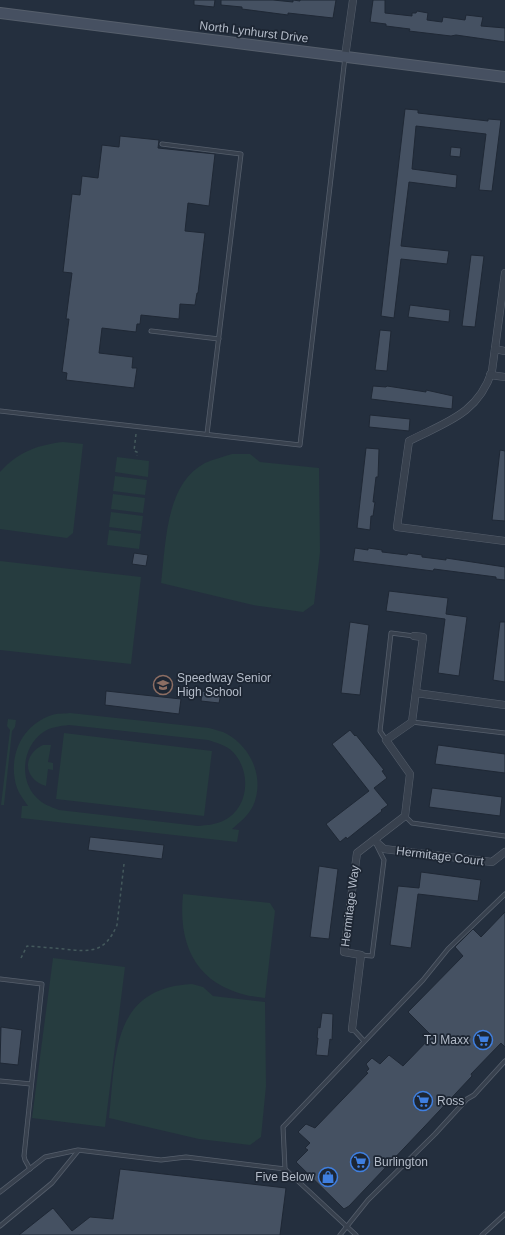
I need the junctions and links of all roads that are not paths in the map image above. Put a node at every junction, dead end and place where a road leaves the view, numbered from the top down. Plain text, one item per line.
1 (353, 0) edge
2 (0, 13) edge
3 (345, 57) junction
4 (505, 77) edge
5 (162, 144) dead end
6 (505, 273) edge
7 (151, 331) dead end
8 (219, 339) junction
9 (495, 349) junction
10 (505, 351) edge
11 (490, 375) junction
12 (505, 377) edge
13 (0, 411) edge
14 (208, 434) junction
15 (505, 541) edge
16 (414, 636) joint
17 (416, 693) junction
18 (505, 705) edge
19 (412, 722) junction
20 (505, 733) edge
21 (386, 740) junction
22 (405, 816) junction
23 (505, 836) edge
24 (374, 840) junction
25 (505, 852) edge
26 (505, 894) edge
27 (361, 955) junction
28 (0, 979) edge
29 (352, 1029) joint
30 (364, 1041) junction
31 (505, 1061) edge
32 (0, 1081) edge
33 (31, 1084) junction
34 (78, 1150) junction
35 (30, 1169) junction
36 (285, 1169) junction
37 (0, 1192) edge
38 (505, 1214) edge
39 (0, 1226) edge
40 (346, 1227) junction
41 (340, 1235) edge
42 (356, 1235) edge
43 (482, 1235) edge

1 - 3 street
2 - 3 main road, North Lynhurst Drive
3 - 4 main road, North Lynhurst Drive
3 - 14 lane
5 - 8 lane
6 - 9 street
7 - 8 lane
8 - 14 lane
9 - 10 street
9 - 11 street
11 - 12 street
11 - 15 street
13 - 14 lane
16 - 17 street
16 - 21 lane
17 - 18 street
17 - 19 street
19 - 20 lane
19 - 21 street
21 - 22 street
22 - 23 lane
22 - 24 street, Hermitage Way
24 - 25 street, Hermitage Court
24 - 27 lane
24 - 27 street, Hermitage Way
26 - 30 lane
27 - 29 street, Hermitage Way
28 - 33 lane
29 - 30 lane
30 - 36 lane
31 - 40 lane
32 - 33 lane
33 - 35 lane
34 - 35 lane
34 - 36 lane
34 - 39 lane
35 - 37 lane
36 - 40 lane
38 - 43 lane
40 - 41 lane
40 - 42 lane

